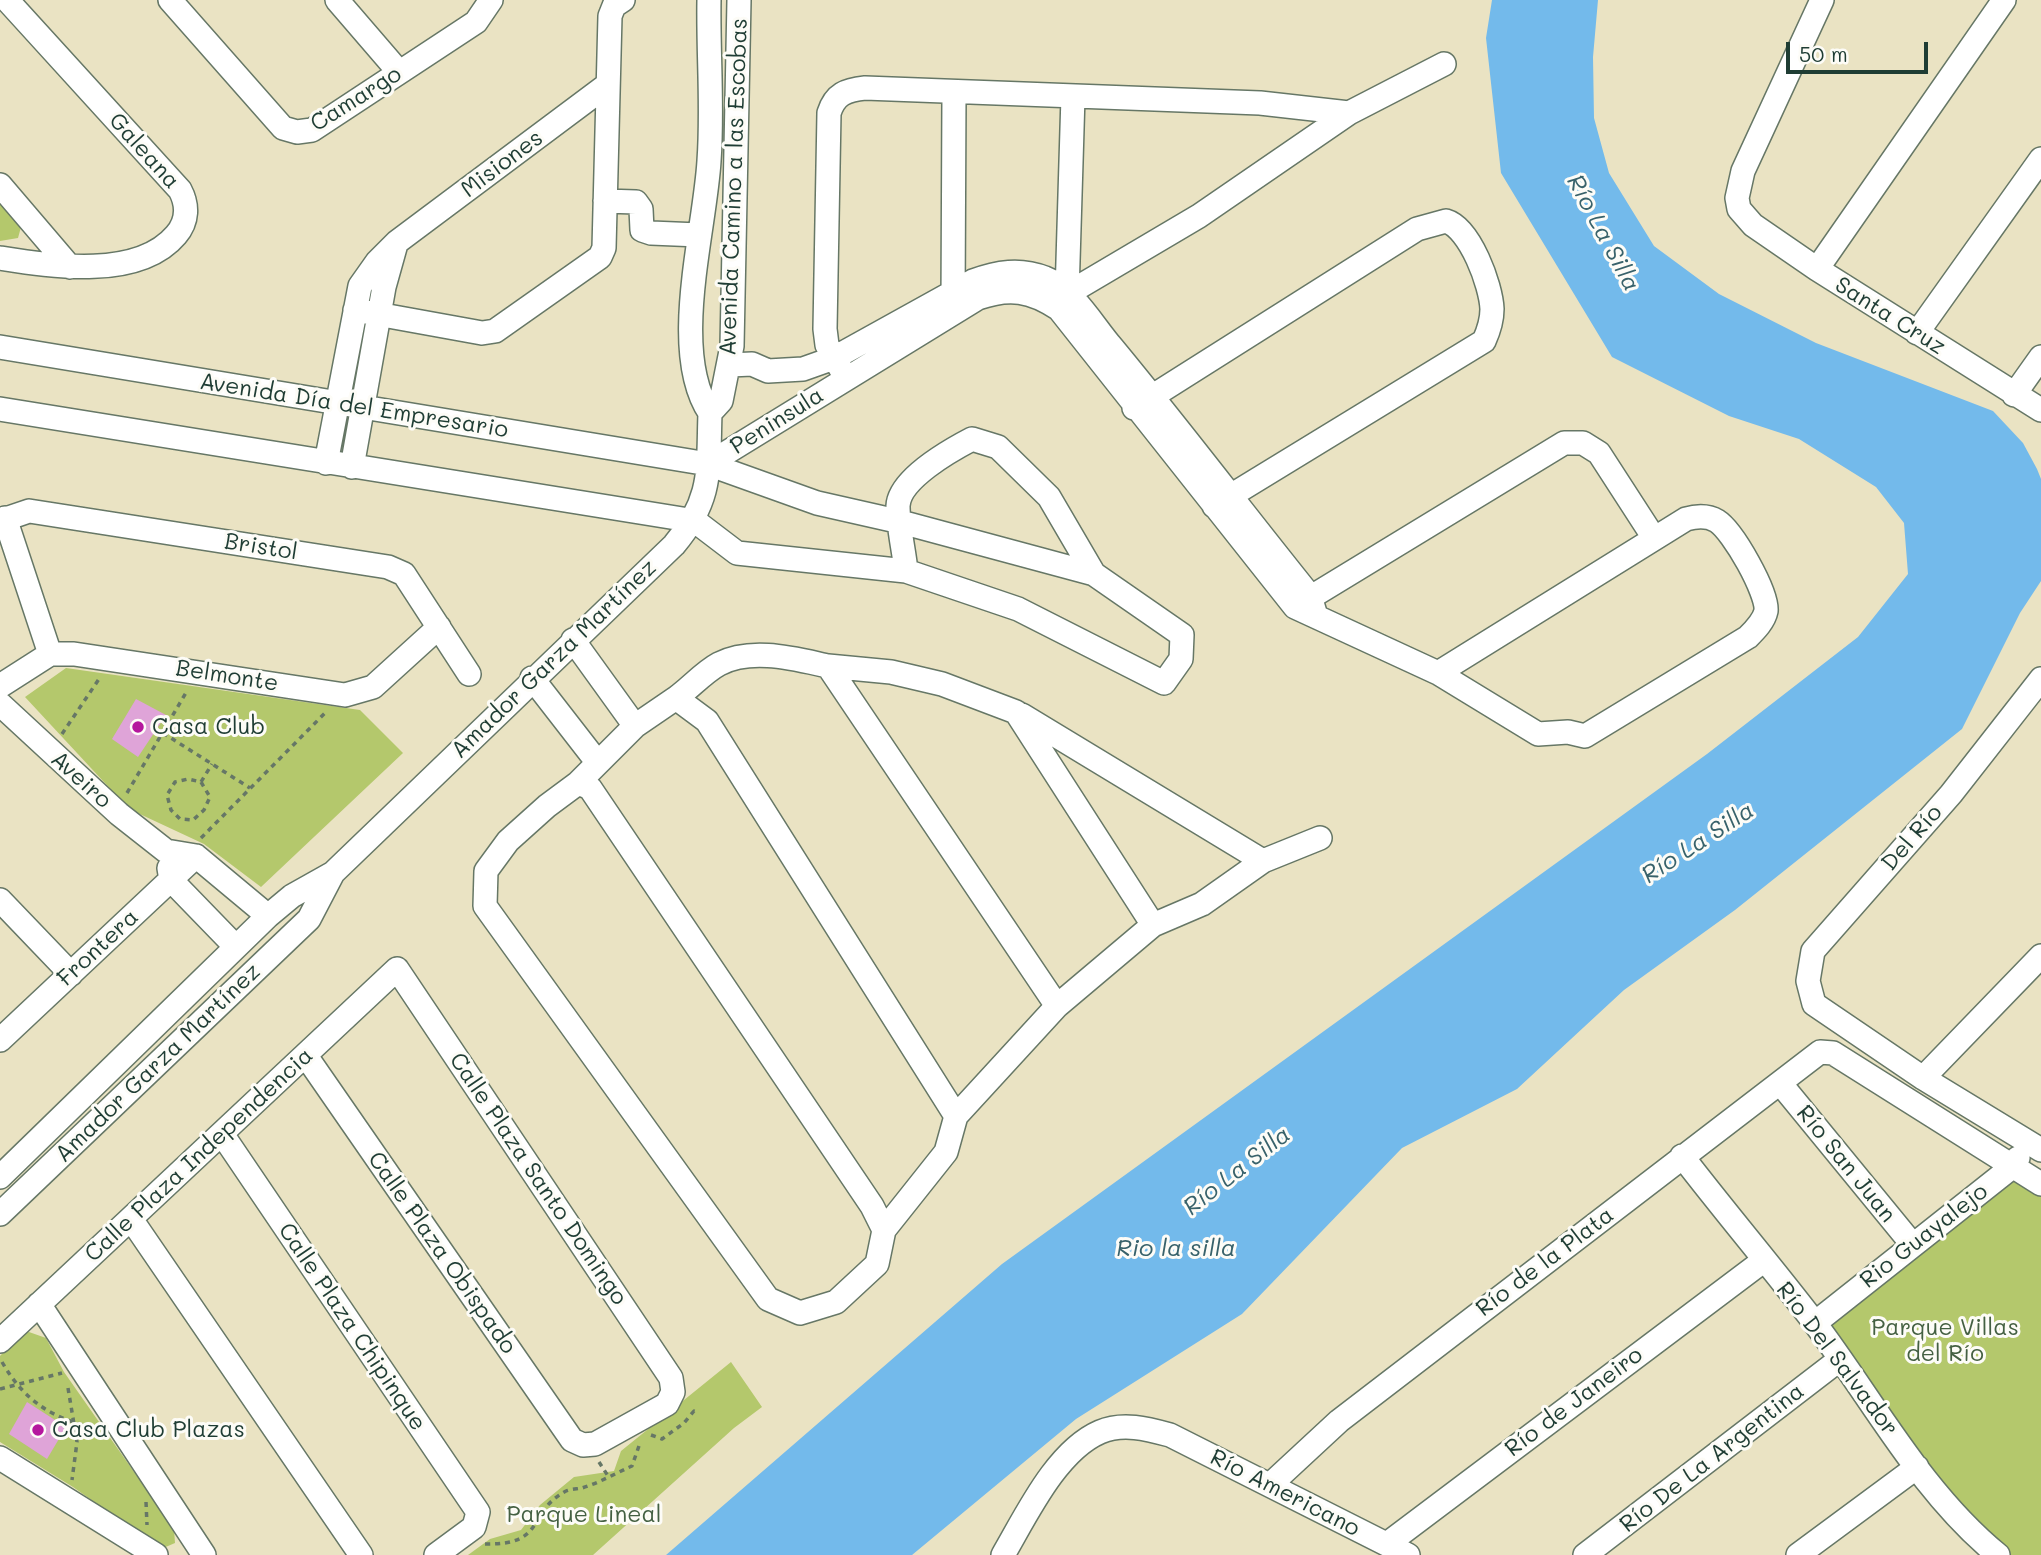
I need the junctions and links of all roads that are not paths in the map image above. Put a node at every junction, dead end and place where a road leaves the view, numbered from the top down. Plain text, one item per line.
1 (7, 0) edge
2 (170, 0) edge
3 (337, 0) edge
4 (491, 0) edge
5 (623, 0) edge
6 (709, 0) edge
7 (739, 0) edge
8 (1822, 0) edge
9 (2004, 0) edge
10 (1444, 64) dead end
11 (399, 72) junction
12 (607, 85) junction
13 (954, 94) junction
14 (1073, 96) junction
15 (1349, 113) junction
16 (2041, 159) edge
17 (0, 185) edge
18 (605, 201) junction
19 (699, 235) junction
20 (397, 242) junction
21 (0, 258) edge
22 (70, 267) junction
23 (1816, 269) junction
24 (1063, 301) junction
25 (953, 303) junction
26 (355, 310) junction
27 (380, 315) junction
28 (1917, 333) junction
29 (0, 347) edge
30 (834, 358) junction
31 (2041, 358) edge
32 (730, 365) junction
33 (846, 378) junction
34 (2014, 395) junction
35 (1143, 401) junction
36 (336, 404) junction
37 (362, 407) junction
38 (0, 409) edge
39 (2041, 410) edge
40 (710, 413) junction
41 (326, 463) junction
42 (708, 464) junction
43 (352, 467) junction
44 (1222, 501) junction
45 (3, 520) edge
46 (695, 521) junction
47 (901, 522) junction
48 (1654, 538) junction
49 (906, 571) junction
50 (1094, 574) junction
51 (1307, 606) junction
52 (439, 627) junction
53 (573, 640) junction
54 (50, 654) junction
55 (828, 666) junction
56 (1438, 673) junction
57 (469, 674) dead end
58 (532, 678) junction
59 (2041, 679) edge
60 (0, 686) edge
61 (676, 698) junction
62 (0, 704) edge
63 (1016, 712) junction
64 (635, 726) junction
65 (598, 763) junction
66 (578, 783) junction
67 (1320, 838) dead end
68 (200, 850) junction
69 (166, 851) junction
70 (1263, 861) junction
71 (333, 873) junction
72 (171, 880) junction
73 (0, 900) edge
74 (268, 916) junction
75 (1153, 925) junction
76 (236, 947) junction
77 (2041, 956) edge
78 (397, 969) joint
79 (71, 974) junction
80 (1057, 1006) junction
81 (0, 1040) edge
82 (306, 1056) junction
83 (1923, 1077) junction
84 (1780, 1083) junction
85 (956, 1116) junction
86 (222, 1134) junction
87 (2035, 1147) edge
88 (1682, 1156) junction
89 (2011, 1167) junction
90 (0, 1177) edge
91 (2041, 1184) edge
92 (0, 1214) edge
93 (131, 1219) junction
94 (884, 1230) junction
95 (1912, 1244) junction
96 (1763, 1261) junction
97 (39, 1304) junction
98 (1815, 1323) junction
99 (0, 1341) edge
100 (1839, 1360) junction
101 (583, 1445) joint
102 (0, 1458) edge
103 (1917, 1467) junction
104 (1271, 1484) junction
105 (1387, 1544) junction
106 (153, 1545) edge
107 (1971, 1546) edge
108 (204, 1555) edge
109 (361, 1555) edge
110 (436, 1555) edge
111 (1003, 1555) edge
112 (1408, 1555) edge
113 (1585, 1555) edge
114 (1798, 1555) edge
115 (1997, 1555) edge

1 - 22 street, Galeana
2 - 11 street, Camargo
3 - 11 street
4 - 11 street, Camargo
5 - 12 street
6 - 19 street, Avenida Camino a las Escobas
7 - 32 street, Avenida Camino a las Escobas
8 - 23 street, Santa Cruz
9 - 23 street
10 - 15 street
12 - 18 street
12 - 20 street, Misiones
13 - 14 street
13 - 25 street
13 - 30 street
14 - 15 street
14 - 24 street
15 - 24 street
16 - 28 street
17 - 22 street
18 - 19 street
18 - 27 street
19 - 40 street, Avenida Camino a las Escobas
20 - 26 street, Misiones
20 - 27 street
21 - 22 street, Galeana
23 - 28 street, Santa Cruz
24 - 25 street
24 - 35 street
25 - 30 street, Peninsula
25 - 33 street, Peninsula
26 - 27 street
26 - 36 street, Misiones
27 - 37 street
28 - 34 street, Santa Cruz
29 - 36 street, Avenida Día del Empresario
30 - 32 street, Peninsula
30 - 33 street
31 - 34 street
32 - 40 street, Avenida Camino a las Escobas
33 - 42 street, Peninsula
34 - 39 street, Santa Cruz
35 - 44 street
35 - 44 street
36 - 37 street, Avenida Día del Empresario
36 - 41 street, Misiones
37 - 42 street, Avenida Día del Empresario
37 - 43 street
38 - 41 street
40 - 42 street, Amador Garza Martínez
41 - 43 street
42 - 46 street, Amador Garza Martínez
42 - 47 street, Avenida Día del Empresario
43 - 46 street
44 - 51 street
45 - 52 street, Bristol
45 - 54 street
46 - 49 street
46 - 53 street, Amador Garza Martínez
47 - 49 street
47 - 50 street, Avenida Día del Empresario
47 - 50 street
48 - 51 street
48 - 56 street
48 - 56 street
49 - 50 street
51 - 56 street
52 - 54 street, Belmonte
52 - 57 street, Bristol
53 - 58 street, Amador Garza Martínez
53 - 64 street
54 - 60 street
55 - 61 street
55 - 63 street
55 - 80 street
58 - 65 street
58 - 71 street, Amador Garza Martínez
59 - 83 street, Del Río
61 - 64 street
61 - 85 street
62 - 69 street, Aveiro
63 - 70 street
63 - 75 street
64 - 65 street
65 - 66 street
66 - 94 street
66 - 94 street
67 - 70 street
68 - 69 street
68 - 72 street, Frontera
68 - 74 street
69 - 72 street
70 - 75 street
71 - 74 street, Amador Garza Martínez
71 - 92 street, Amador Garza Martínez
72 - 76 street
72 - 79 street, Frontera
73 - 79 street
74 - 76 street, Amador Garza Martínez
75 - 80 street
76 - 90 street, Amador Garza Martínez
77 - 83 street
78 - 82 street, Calle Plaza Independencia
78 - 101 street, Calle Plaza Santo Domingo
79 - 81 street, Frontera
80 - 85 street
82 - 86 street, Calle Plaza Independencia
82 - 101 street, Calle Plaza Obispado
83 - 87 street
84 - 88 street, Río de la Plata
84 - 89 street, Río de la Plata
84 - 95 street, Río San Juan
85 - 94 street
86 - 93 street, Calle Plaza Independencia
86 - 110 street, Calle Plaza Chipinque
87 - 89 street, Rio Guayalejo
88 - 96 street, Río Del Salvador
88 - 104 street, Río de la Plata
89 - 91 street
89 - 95 street, Rio Guayalejo
93 - 97 street, Calle Plaza Independencia
93 - 109 street
95 - 98 street, Rio Guayalejo
96 - 98 street, Río Del Salvador
96 - 105 street, Río de Janeiro
97 - 99 street, Calle Plaza Independencia
97 - 108 street
98 - 100 street, Río Del Salvador
100 - 103 street, Río Del Salvador
100 - 113 street, Río De La Argentina
102 - 106 street
103 - 107 street, Río Del Salvador
103 - 114 street
104 - 105 street, Río Americano
104 - 111 street, Río Americano
105 - 112 street, Río Americano
107 - 115 street, Río Del Salvador

